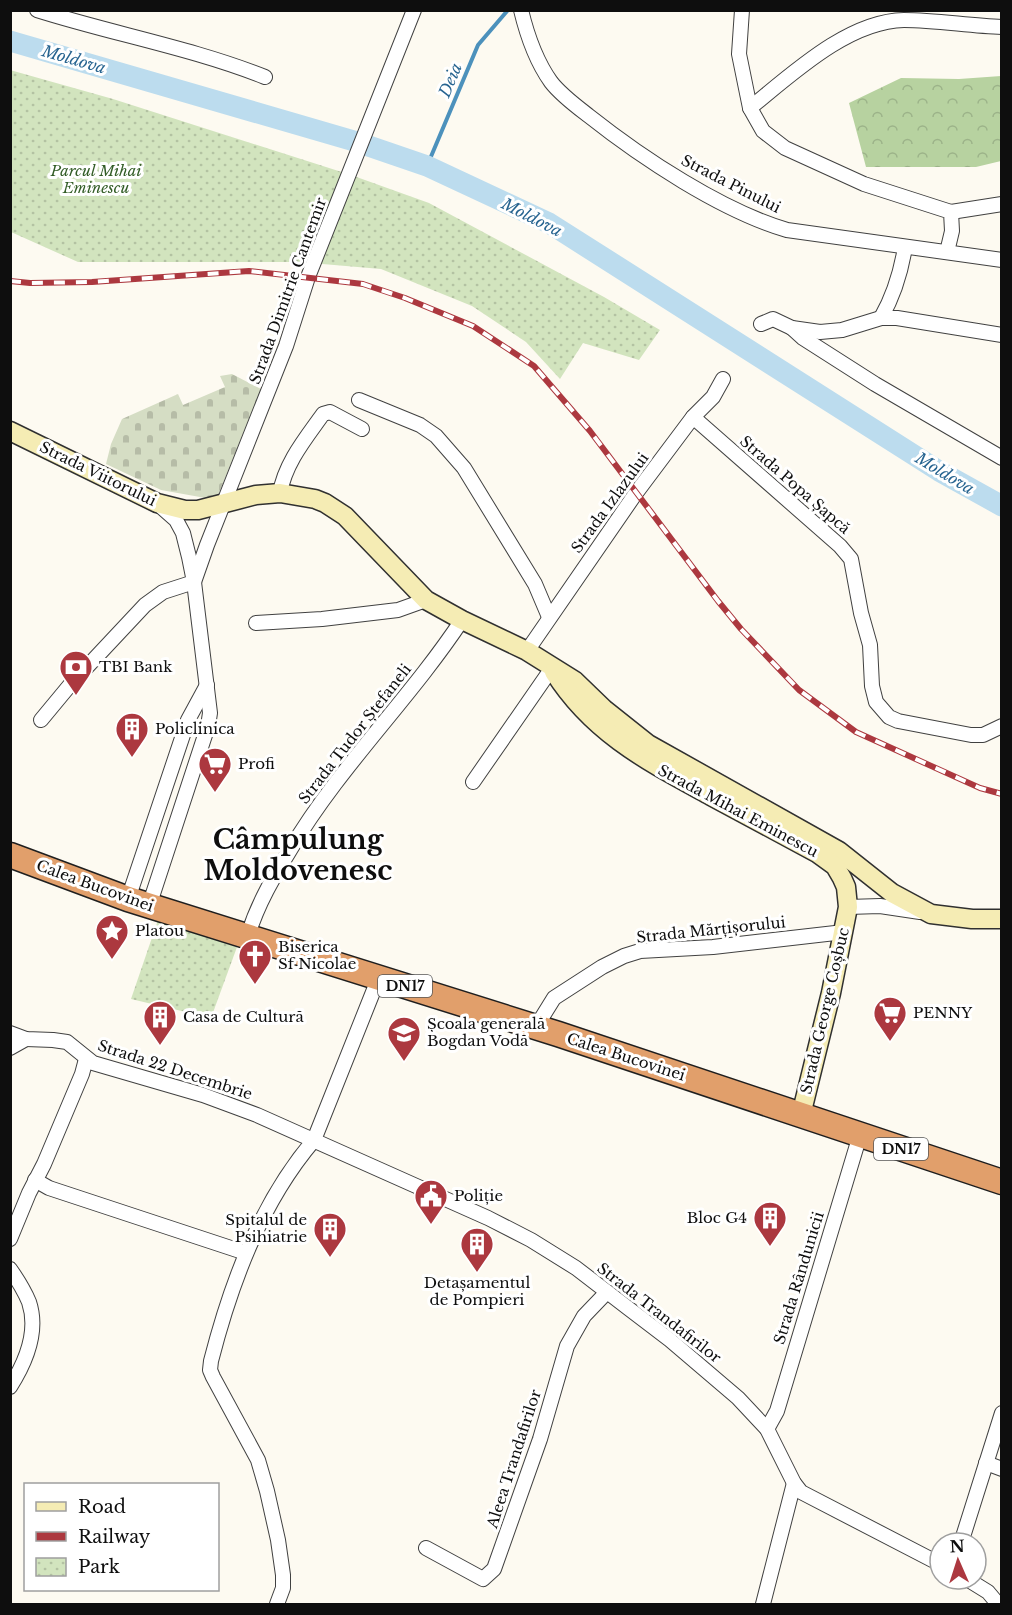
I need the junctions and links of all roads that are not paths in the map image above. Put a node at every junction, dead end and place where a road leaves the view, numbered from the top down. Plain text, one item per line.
1 (37, 10) edge
2 (414, 10) edge
3 (521, 10) edge
4 (742, 10) edge
5 (1002, 27) edge
6 (265, 77) dead end
7 (750, 108) junction
8 (1002, 204) edge
9 (951, 212) junction
10 (905, 247) junction
11 (947, 252) junction
12 (1002, 260) edge
13 (881, 318) junction
14 (761, 324) dead end
15 (792, 328) junction
16 (1002, 335) edge
17 (723, 379) dead end
18 (359, 400) dead end
19 (693, 417) junction
20 (362, 429) dead end
21 (10, 431) edge
22 (1002, 458) edge
23 (280, 493) junction
24 (157, 503) junction
25 (224, 505) junction
26 (194, 582) junction
27 (426, 600) junction
28 (549, 617) junction
29 (462, 620) junction
30 (256, 623) dead end
31 (527, 651) junction
32 (552, 668) junction
33 (207, 685) junction
34 (41, 720) dead end
35 (1002, 726) edge
36 (473, 782) dead end
37 (10, 855) edge
38 (139, 902) junction
39 (848, 907) junction
40 (931, 914) junction
41 (1002, 919) edge
42 (844, 932) junction
43 (248, 935) junction
44 (379, 977) junction
45 (536, 1027) junction
46 (10, 1033) edge
47 (26, 1039) junction
48 (10, 1048) edge
49 (86, 1059) junction
50 (801, 1115) junction
51 (860, 1135) junction
52 (314, 1140) junction
53 (36, 1180) junction
54 (1002, 1182) edge
55 (10, 1239) edge
56 (246, 1253) junction
57 (10, 1269) edge
58 (606, 1292) junction
59 (10, 1387) edge
60 (1002, 1413) edge
61 (767, 1429) junction
62 (986, 1463) junction
63 (1002, 1469) edge
64 (794, 1483) junction
65 (965, 1531) edge
66 (426, 1548) dead end
67 (928, 1558) edge
68 (995, 1593) edge
69 (277, 1605) edge
70 (763, 1605) edge
71 (998, 1605) edge

1 - 6 street
2 - 25 street, Strada Dimitrie Cantemir
3 - 10 street, Strada Pinului
4 - 7 street
5 - 7 street
7 - 9 street
8 - 9 street
9 - 11 street
10 - 11 street, Strada Pinului
10 - 13 street
11 - 12 street, Strada Pinului
13 - 15 street
13 - 16 street
14 - 15 street
15 - 22 street
17 - 19 street, Strada Izlazului
18 - 28 street
19 - 28 street, Strada Izlazului
19 - 35 street, Strada Popa Șapcă
20 - 23 street
21 - 24 street, Strada Viitorului
23 - 25 street, Strada Mihai Eminescu
23 - 27 street, Strada Mihai Eminescu
24 - 25 street, Strada Viitorului
24 - 26 street, Strada Dimitrie Cantemir
25 - 26 street, Strada Dimitrie Cantemir
26 - 33 street, Strada Dimitrie Cantemir
26 - 34 street
27 - 29 street, Strada Mihai Eminescu
27 - 30 street
28 - 31 street, Strada Izlazului
29 - 31 street, Strada Mihai Eminescu
29 - 43 street, Strada Tudor Ștefaneli
31 - 32 street, Strada Mihai Eminescu
32 - 36 street
32 - 39 street, Strada Mihai Eminescu
32 - 40 street, Strada Mihai Eminescu
33 - 38 street
33 - 38 street, Strada Dimitrie Cantemir
37 - 38 highway, Calea Bucovinei / DN17
38 - 43 highway, Calea Bucovinei / DN17
39 - 40 street, Strada Mihai Eminescu
39 - 42 street, Strada George Coșbuc
40 - 41 street, Strada Mihai Eminescu
42 - 45 street, Strada Mărțișorului
42 - 50 street, Strada George Coșbuc
43 - 44 highway, Calea Bucovinei / DN17
44 - 45 highway, Calea Bucovinei / DN17
44 - 52 street
45 - 50 highway, Calea Bucovinei / DN17
46 - 47 street
47 - 48 street
47 - 49 street, Strada 22 Decembrie
49 - 52 street, Strada 22 Decembrie
49 - 53 street
50 - 51 highway, Calea Bucovinei / DN17
51 - 54 highway, Calea Bucovinei / DN17
51 - 61 street, Strada Rândunicii
52 - 56 street
52 - 58 street, Strada Trandafirilor
53 - 55 street
53 - 56 street
56 - 69 street
57 - 59 street
58 - 61 street, Strada Trandafirilor
58 - 66 street, Aleea Trandafirilor
60 - 62 street
61 - 64 street, Strada Trandafirilor
62 - 63 street
62 - 65 street
64 - 67 street, Strada Trandafirilor
64 - 70 street
68 - 71 street

